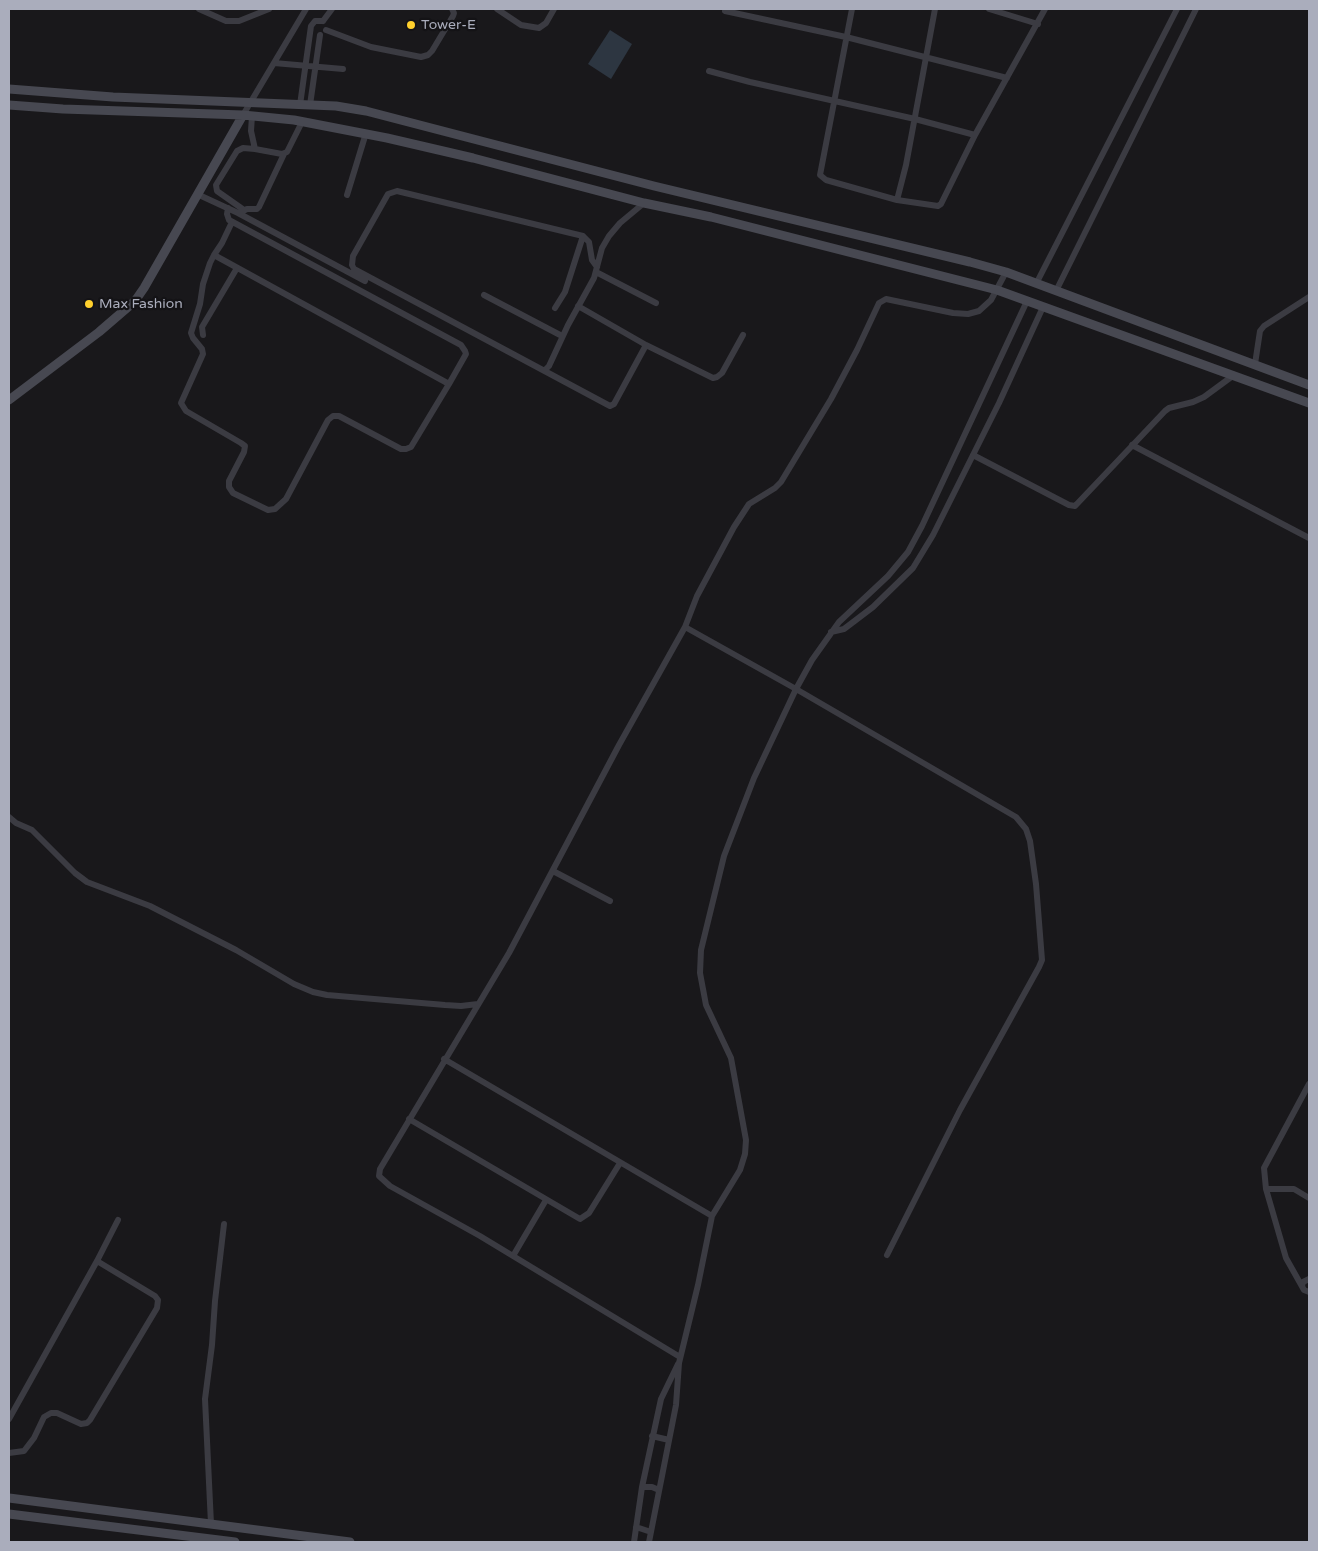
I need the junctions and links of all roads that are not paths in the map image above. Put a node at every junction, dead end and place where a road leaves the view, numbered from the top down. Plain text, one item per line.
1 (199, 9) edge
2 (269, 9) edge
3 (306, 9) edge
4 (453, 9) edge
5 (496, 9) edge
6 (554, 9) edge
7 (852, 9) edge
8 (935, 9) edge
9 (989, 9) edge
10 (1045, 9) edge
11 (1177, 9) edge
12 (1196, 9) edge
13 (328, 10) edge
14 (725, 10) dead end
15 (323, 21) junction
16 (1038, 24) junction
17 (326, 30) junction
18 (311, 31) junction
19 (320, 35) junction
20 (846, 37) junction
21 (926, 58) junction
22 (274, 63) junction
23 (306, 66) junction
24 (316, 67) junction
25 (343, 69) dead end
26 (709, 71) dead end
27 (1007, 78) junction
28 (9, 89) edge
29 (834, 101) junction
30 (251, 102) junction
31 (9, 105) edge
32 (300, 105) junction
33 (310, 105) junction
34 (248, 116) junction
35 (915, 118) junction
36 (302, 122) junction
37 (366, 133) junction
38 (976, 135) junction
39 (255, 149) junction
40 (284, 154) junction
41 (197, 194) junction
42 (347, 195) dead end
43 (897, 200) junction
44 (644, 203) junction
45 (228, 208) junction
46 (242, 213) junction
47 (232, 222) junction
48 (583, 236) junction
49 (214, 255) junction
50 (237, 268) junction
51 (597, 270) junction
52 (1006, 272) junction
53 (365, 280) dead end
54 (1036, 284) junction
55 (998, 290) junction
56 (1056, 291) junction
57 (484, 295) dead end
58 (1309, 297) edge
59 (1027, 301) junction
60 (656, 303) dead end
61 (578, 306) junction
62 (1043, 307) junction
63 (555, 308) dead end
64 (742, 334) dead end
65 (203, 335) dead end
66 (562, 336) junction
67 (646, 345) junction
68 (1255, 364) junction
69 (545, 370) junction
70 (1234, 375) junction
71 (449, 384) junction
72 (1309, 385) edge
73 (9, 400) edge
74 (1309, 403) edge
75 (1132, 445) junction
76 (973, 455) junction
77 (1309, 538) edge
78 (685, 627) junction
79 (832, 632) junction
80 (796, 689) junction
81 (9, 816) edge
82 (553, 871) junction
83 (610, 901) dead end
84 (478, 1004) junction
85 (444, 1059) junction
86 (1309, 1084) edge
87 (409, 1119) junction
88 (620, 1163) junction
89 (1266, 1190) junction
90 (1309, 1198) edge
91 (546, 1200) junction
92 (712, 1216) junction
93 (118, 1220) dead end
94 (224, 1224) dead end
95 (887, 1255) dead end
96 (513, 1256) junction
97 (97, 1261) junction
98 (1309, 1279) edge
99 (1302, 1286) junction
100 (1309, 1292) edge
101 (680, 1360) junction
102 (9, 1419) edge
103 (652, 1436) junction
104 (669, 1440) junction
105 (9, 1453) edge
106 (642, 1487) junction
107 (659, 1490) junction
108 (9, 1498) edge
109 (9, 1514) edge
110 (211, 1524) junction
111 (636, 1527) junction
112 (651, 1532) junction
113 (195, 1540) edge
114 (235, 1542) edge
115 (350, 1542) edge
116 (634, 1542) edge
117 (649, 1542) edge

1 - 2 street
3 - 22 street
4 - 17 street
5 - 6 street
7 - 20 street
8 - 21 street
9 - 16 street
10 - 16 street
11 - 54 street
12 - 56 street
13 - 15 street
14 - 20 street
15 - 17 street
15 - 18 street
16 - 27 street
17 - 19 street
18 - 19 street
18 - 23 street
19 - 24 street
20 - 21 street
20 - 29 street
21 - 27 street
21 - 35 street
22 - 23 street
22 - 30 street
23 - 24 street
23 - 32 street
24 - 25 street
24 - 33 street
26 - 29 street
27 - 38 street
28 - 30 street
29 - 35 street
29 - 43 street
30 - 32 street
30 - 34 street
31 - 34 street
32 - 33 street
33 - 52 street
34 - 36 street
34 - 39 street
34 - 41 street
35 - 38 street
35 - 43 street
36 - 37 street
36 - 40 street
37 - 42 street
37 - 44 street
38 - 43 street
39 - 40 street
39 - 46 street
40 - 46 street
41 - 45 street
41 - 73 street
44 - 51 street
44 - 55 street
45 - 46 street
45 - 47 street
46 - 47 street
46 - 53 street
47 - 49 street
47 - 71 street
48 - 51 street
48 - 63 street
48 - 69 street
49 - 50 street
49 - 71 street
50 - 65 street
50 - 71 street
51 - 60 street
51 - 61 street
52 - 54 street
52 - 55 street
54 - 56 street
55 - 59 street
55 - 78 street
56 - 68 street
57 - 66 street
58 - 68 street
59 - 62 street
59 - 79 street
61 - 66 street
61 - 67 street
62 - 70 street
62 - 76 street
64 - 67 street
66 - 69 street
67 - 69 street
68 - 72 street
70 - 74 street
70 - 75 street
75 - 76 street
75 - 77 street
76 - 79 street
78 - 80 street
78 - 82 street
79 - 80 street
80 - 92 street
80 - 95 street
81 - 84 street
82 - 83 street
82 - 84 street
84 - 85 street
85 - 87 street
85 - 88 street
86 - 89 street
87 - 91 street
87 - 96 street
88 - 91 street
88 - 92 street
89 - 90 street
89 - 99 street
91 - 96 street
92 - 101 street
93 - 97 street
94 - 110 street
96 - 101 street
97 - 102 street
97 - 105 street
98 - 99 street
99 - 100 street
101 - 103 street
101 - 104 street
103 - 104 street
103 - 106 street
104 - 107 street
106 - 107 street
106 - 111 street
107 - 112 street
108 - 110 street
109 - 113 street
110 - 115 street
111 - 112 street
111 - 116 street
112 - 117 street
113 - 114 street

